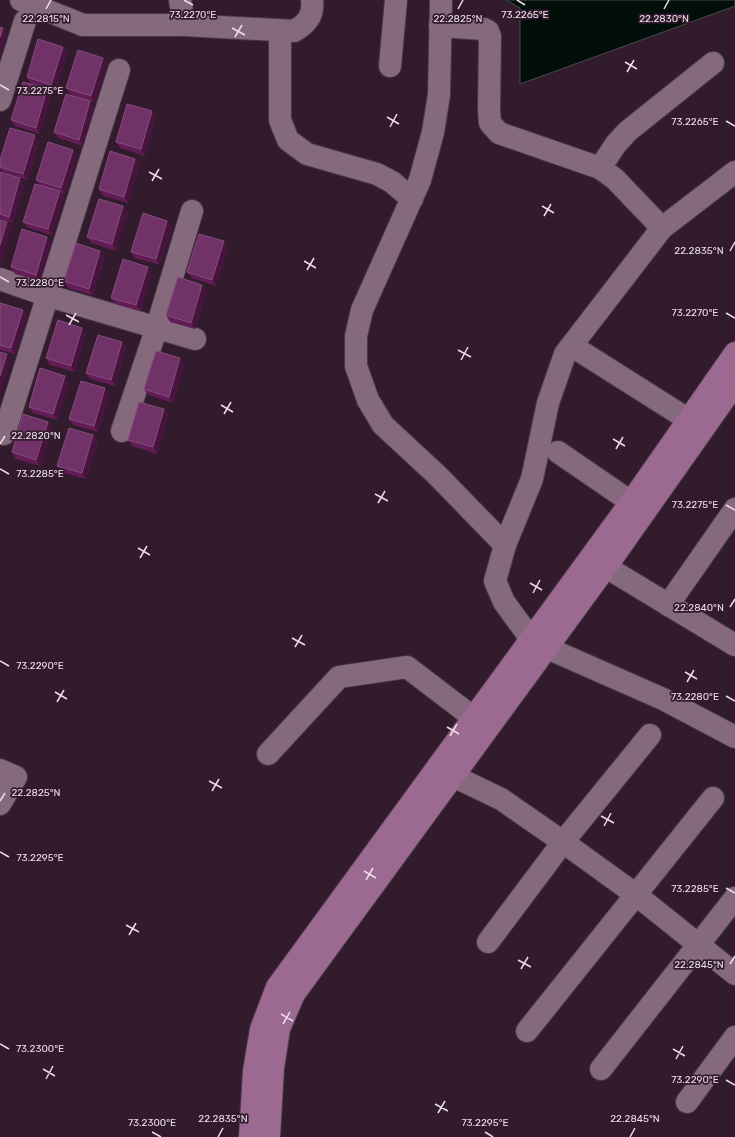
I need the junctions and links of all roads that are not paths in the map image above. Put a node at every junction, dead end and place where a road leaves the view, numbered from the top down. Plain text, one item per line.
1 (21, 0) edge
2 (180, 0) edge
3 (312, 0) edge
4 (396, 0) edge
5 (441, 0) edge
6 (25, 21) dead end
7 (184, 25) junction
8 (440, 26) junction
9 (280, 31) junction
10 (713, 63) dead end
11 (390, 66) dead end
12 (119, 70) dead end
13 (0, 100) edge
14 (600, 168) junction
15 (735, 172) edge
16 (412, 199) junction
17 (192, 211) dead end
18 (662, 228) junction
19 (0, 279) edge
20 (49, 296) junction
21 (156, 328) junction
22 (194, 340) dead end
23 (572, 346) junction
24 (735, 354) edge
25 (735, 384) edge
26 (689, 420) junction
27 (122, 431) dead end
28 (4, 434) dead end
29 (558, 452) dead end
30 (631, 502) junction
31 (735, 509) edge
32 (505, 545) junction
33 (606, 567) junction
34 (668, 605) junction
35 (539, 643) junction
36 (735, 645) edge
37 (474, 718) junction
38 (650, 735) dead end
39 (735, 736) edge
40 (268, 754) dead end
41 (0, 770) edge
42 (453, 776) junction
43 (713, 798) dead end
44 (0, 804) edge
45 (564, 842) junction
46 (635, 894) junction
47 (735, 898) edge
48 (488, 942) dead end
49 (698, 945) junction
50 (735, 974) edge
51 (527, 1031) dead end
52 (735, 1037) edge
53 (601, 1069) dead end
54 (687, 1102) dead end
55 (250, 1137) edge
56 (269, 1137) edge

1 - 7 street
2 - 7 street
3 - 9 street
4 - 11 street
5 - 8 street
6 - 13 street
7 - 9 street
8 - 14 street
8 - 16 street
9 - 16 street
10 - 14 street
12 - 20 street
14 - 18 street
15 - 18 street
16 - 32 street
17 - 21 street
18 - 23 street
19 - 20 street
20 - 21 street
20 - 28 street
21 - 22 street
21 - 27 street
23 - 26 street
23 - 32 street
24 - 26 street
25 - 33 street
26 - 30 street
29 - 30 street
30 - 35 street
31 - 34 street
32 - 35 street
33 - 34 street
33 - 35 street
34 - 36 street
35 - 37 street
35 - 39 street
35 - 42 street
37 - 40 street
37 - 55 street
38 - 45 street
41 - 44 street
42 - 45 street
42 - 56 street
43 - 46 street
45 - 46 street
45 - 48 street
46 - 49 street
46 - 51 street
47 - 49 street
49 - 50 street
49 - 53 street
52 - 54 street

